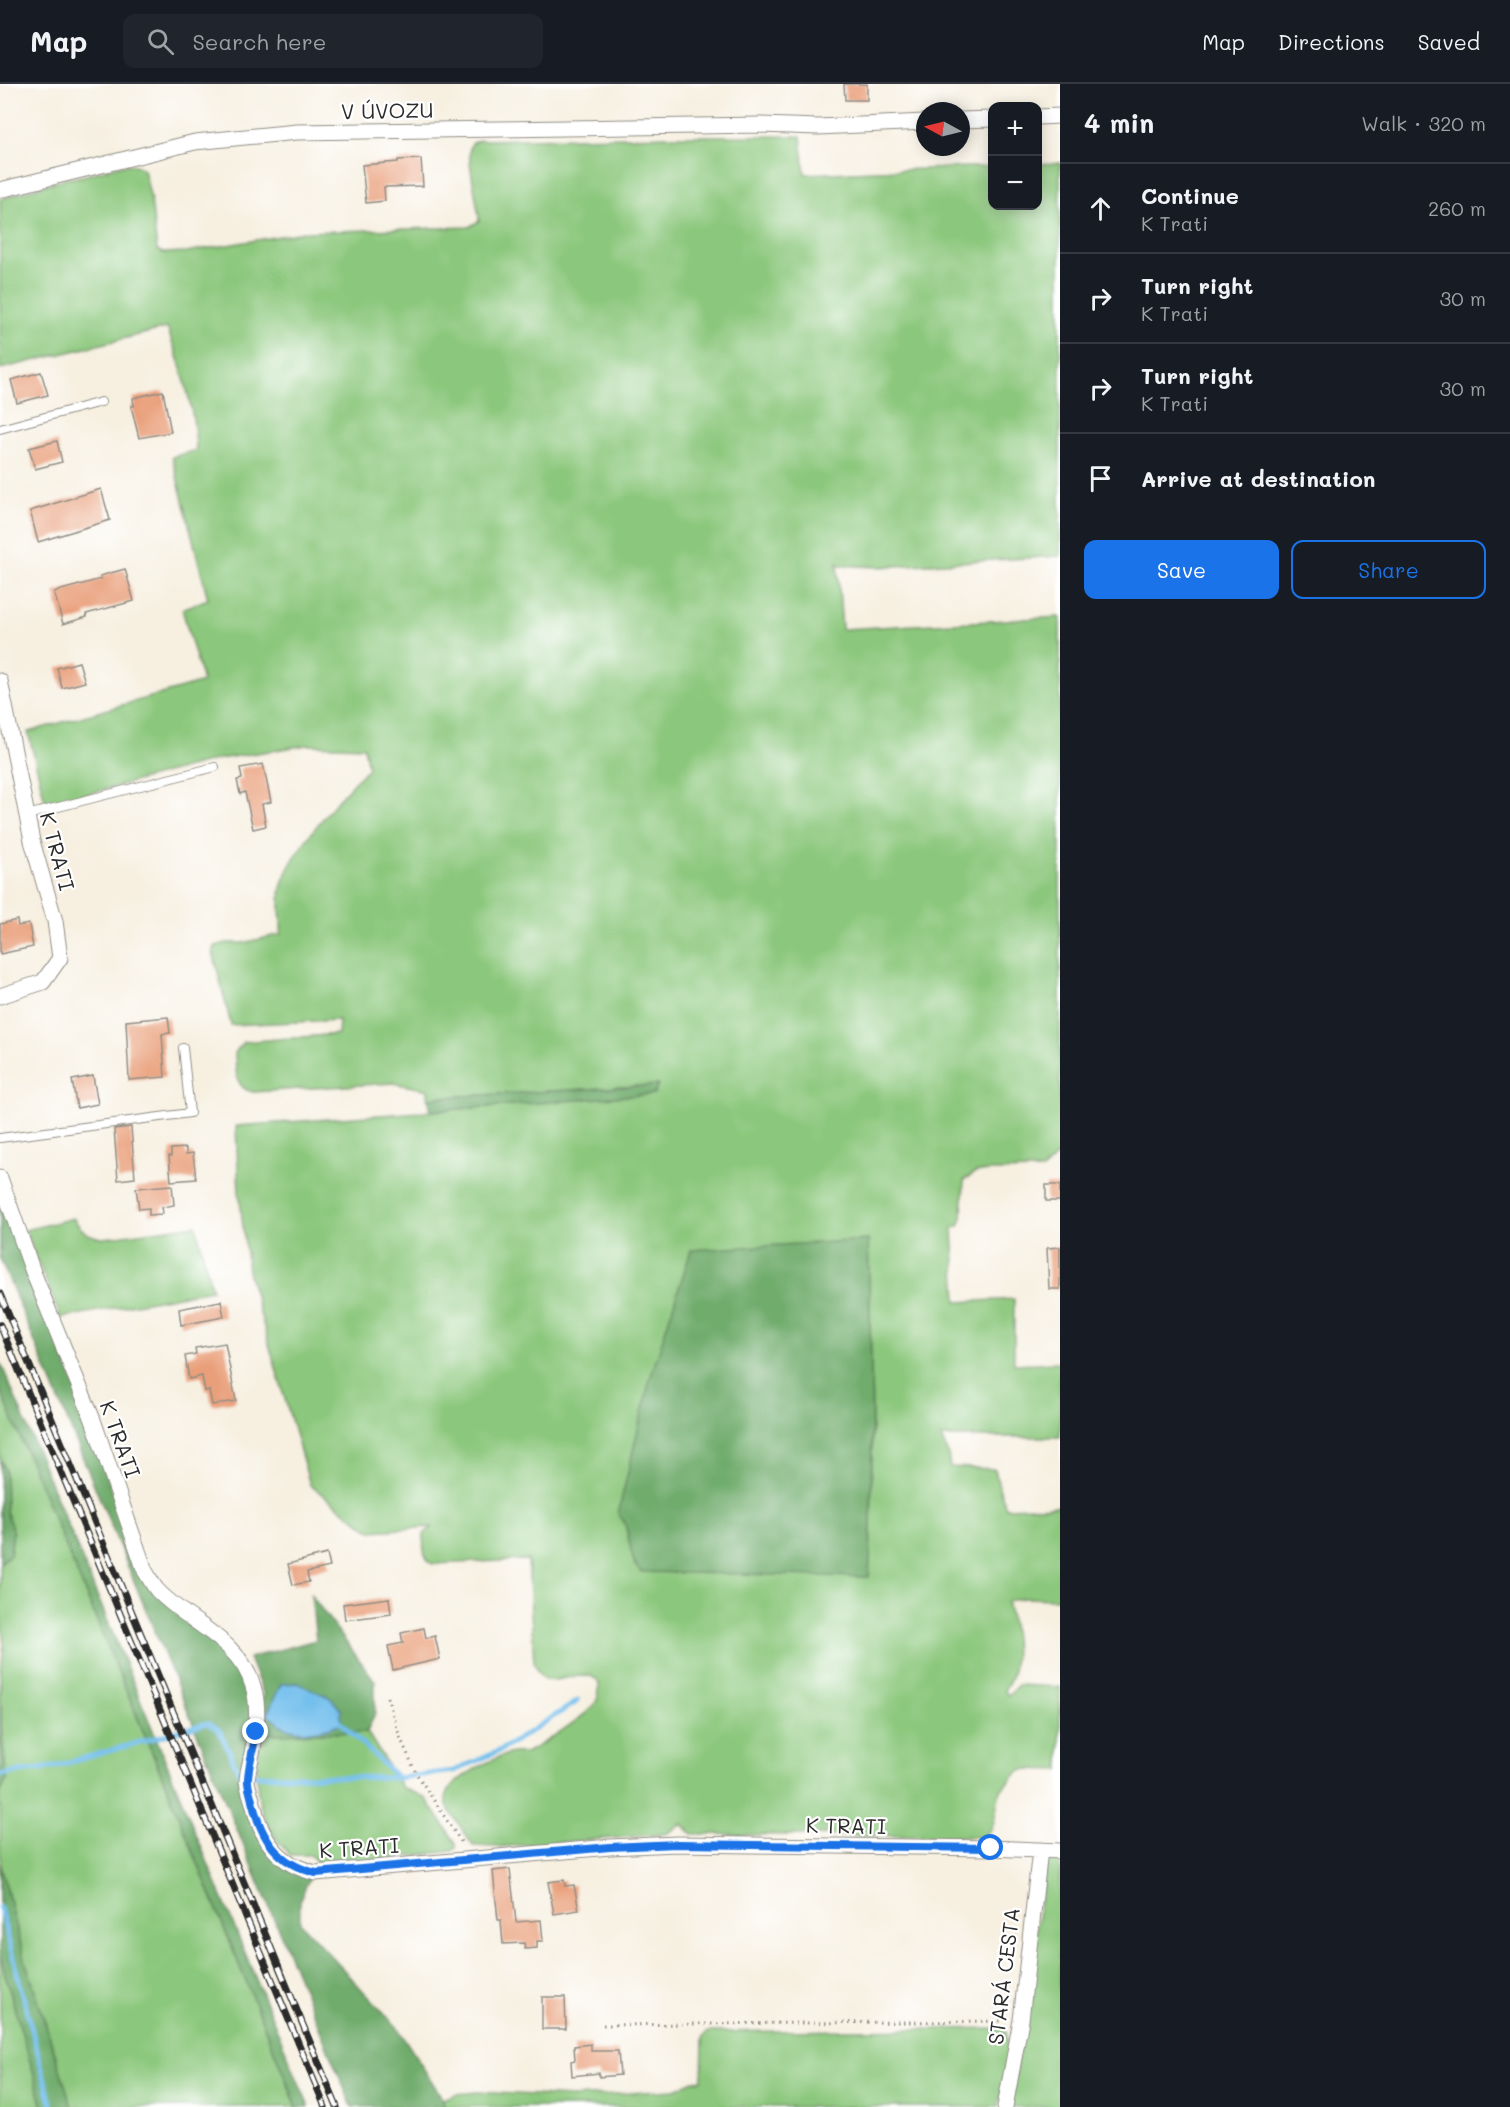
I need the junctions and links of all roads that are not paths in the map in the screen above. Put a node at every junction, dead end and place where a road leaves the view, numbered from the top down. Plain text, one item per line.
1 (1060, 116) edge
2 (1042, 117) edge
3 (988, 119) edge
4 (970, 120) edge
5 (916, 122) edge
6 (0, 190) edge
7 (101, 402) dead end
8 (0, 429) edge
9 (0, 681) edge
10 (215, 767) dead end
11 (27, 815) junction
12 (0, 996) edge
13 (183, 1048) dead end
14 (0, 1138) edge
15 (0, 1178) edge
16 (1040, 1850) junction
17 (1060, 1851) edge
18 (1005, 2107) edge

1 - 2 street
3 - 4 street
5 - 6 street, V ÚVOZU
7 - 8 lane
9 - 11 street, K TRATI
10 - 11 lane
11 - 12 street, K TRATI
13 - 14 lane
15 - 16 street, K TRATI
16 - 17 street, K TRATI
16 - 18 street, STARÁ CESTA

